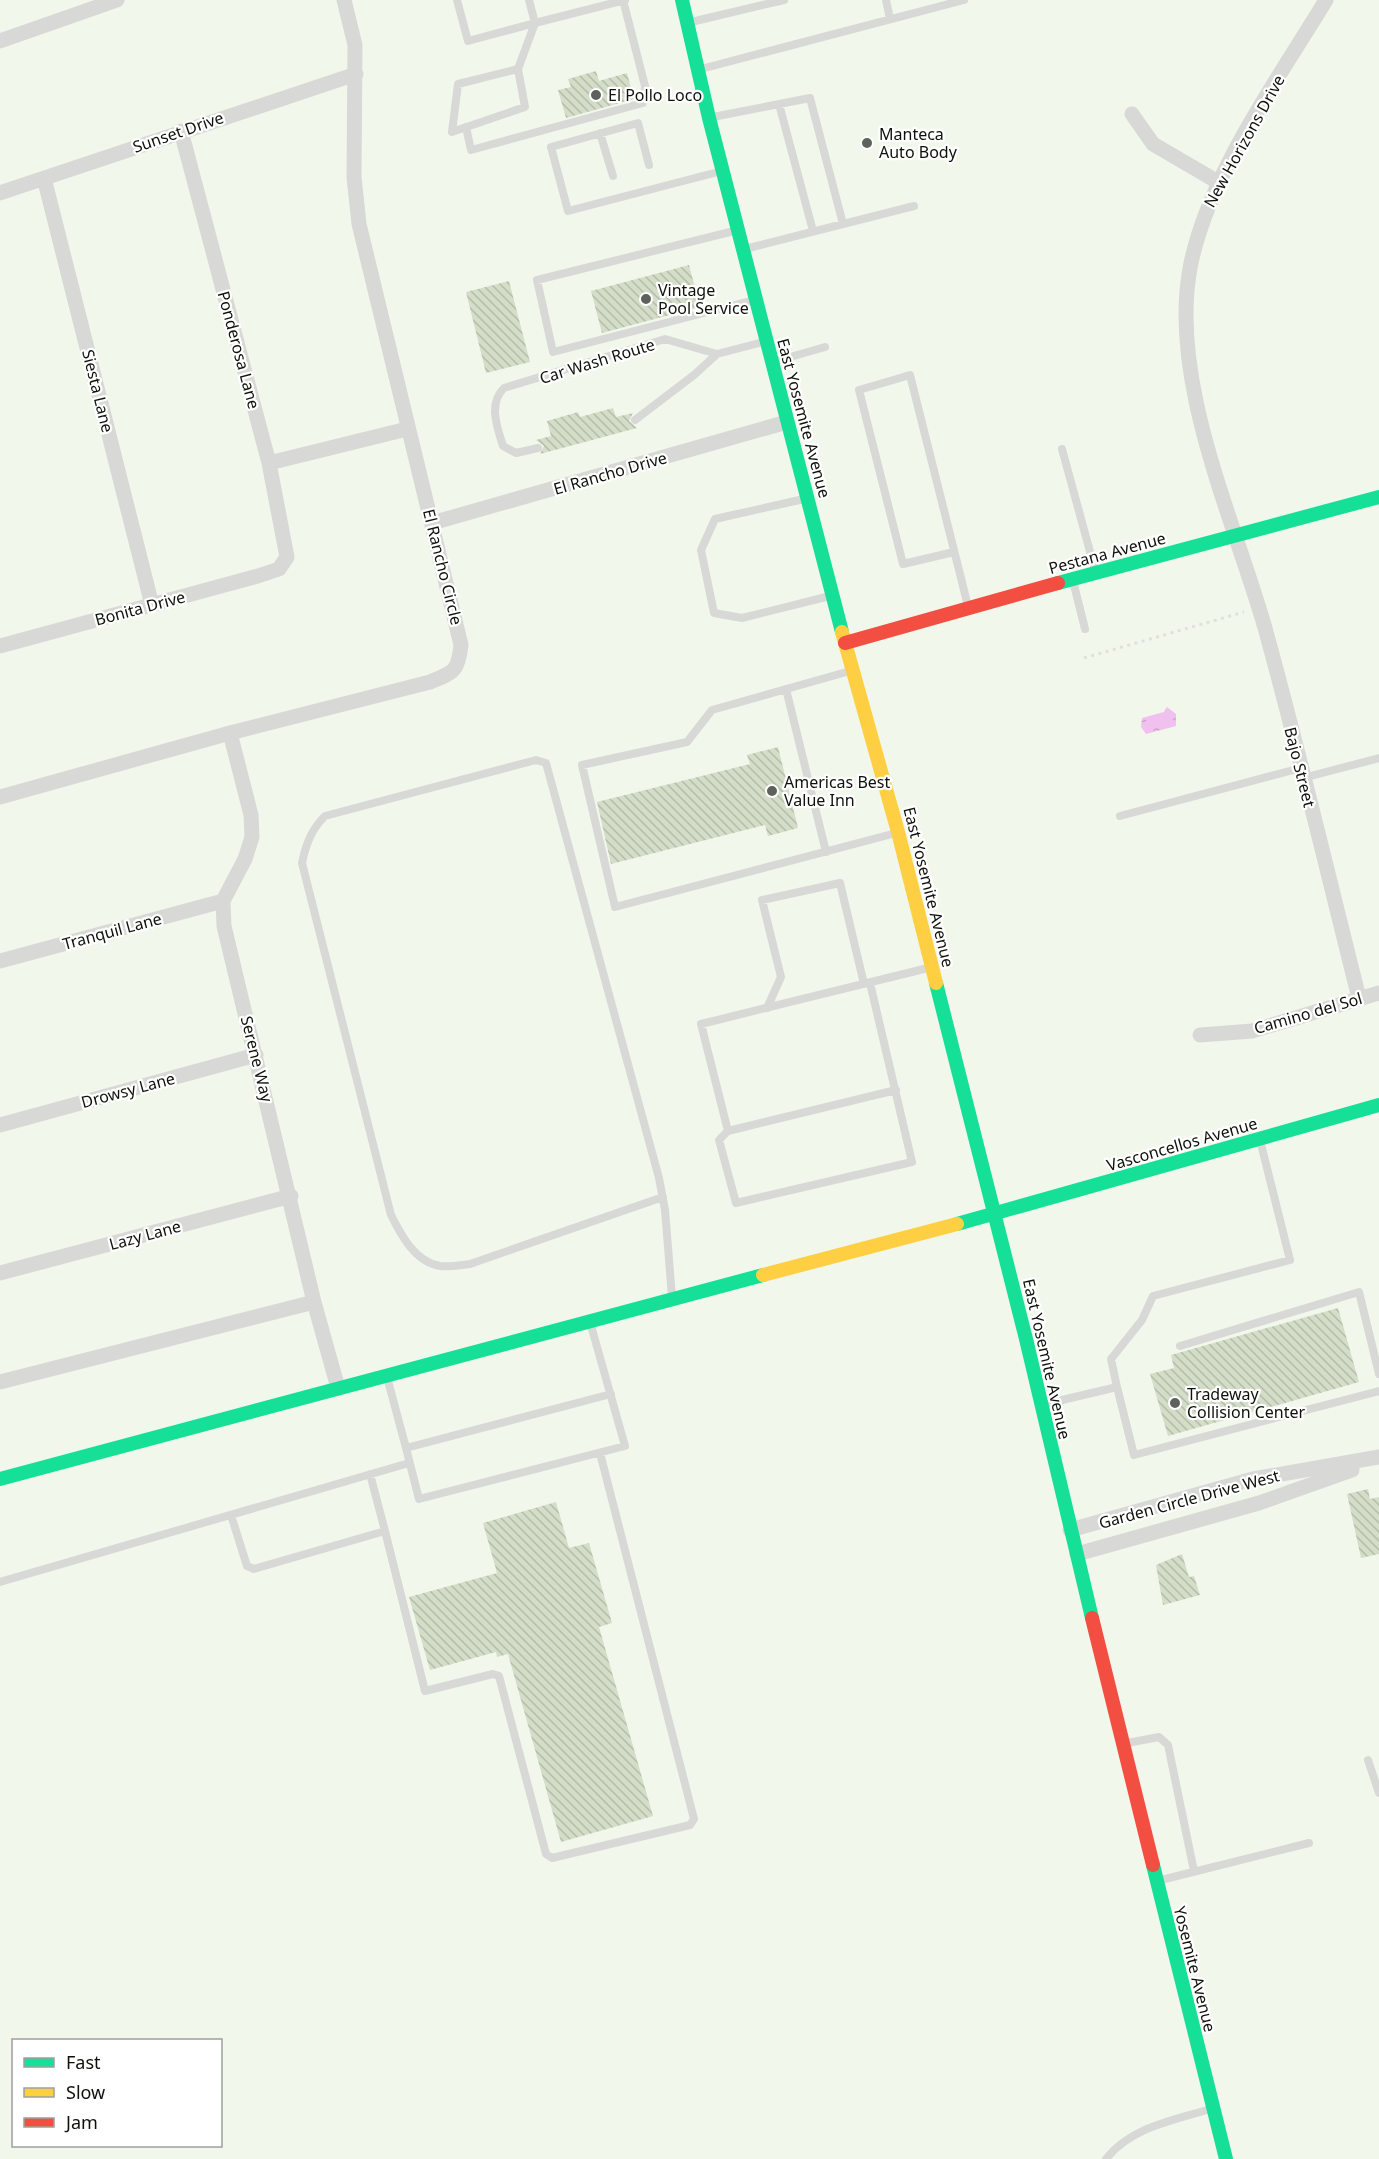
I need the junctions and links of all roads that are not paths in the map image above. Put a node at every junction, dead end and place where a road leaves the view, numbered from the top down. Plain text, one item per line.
1 (117, 0) edge
2 (344, 0) edge
3 (457, 0) edge
4 (529, 0) edge
5 (624, 0) edge
6 (682, 0) edge
7 (784, 0) edge
8 (886, 0) edge
9 (964, 0) edge
10 (1326, 0) edge
11 (946, 2) edge
12 (890, 20) junction
13 (535, 23) junction
14 (686, 23) junction
15 (0, 41) edge
16 (518, 69) junction
17 (697, 70) junction
18 (356, 74) junction
19 (779, 104) junction
20 (1132, 114) dead end
21 (709, 118) junction
22 (466, 127) junction
23 (181, 130) junction
24 (600, 133) junction
25 (649, 165) dead end
26 (723, 171) junction
27 (613, 176) dead end
28 (44, 178) junction
29 (1218, 182) junction
30 (0, 193) edge
31 (914, 206) dead end
32 (843, 224) junction
33 (738, 230) junction
34 (813, 231) junction
35 (743, 249) junction
36 (756, 300) junction
37 (767, 340) junction
38 (825, 347) dead end
39 (717, 354) junction
40 (772, 362) junction
41 (635, 420) dead end
42 (787, 422) junction
43 (407, 429) junction
44 (538, 448) dead end
45 (1062, 449) dead end
46 (268, 463) junction
47 (1379, 497) edge
48 (808, 498) junction
49 (432, 523) junction
50 (1237, 536) junction
51 (954, 552) junction
52 (279, 569) joint
53 (1095, 572) junction
54 (1072, 578) junction
55 (832, 595) junction
56 (152, 605) junction
57 (968, 608) junction
58 (1084, 629) dead end
59 (845, 643) junction
60 (0, 646) edge
61 (852, 671) junction
62 (786, 688) junction
63 (230, 733) junction
64 (1379, 758) edge
65 (1302, 773) junction
66 (0, 797) edge
67 (1120, 816) dead end
68 (898, 832) junction
69 (826, 852) junction
70 (223, 901) junction
71 (0, 962) edge
72 (932, 967) junction
73 (867, 983) junction
74 (1379, 993) edge
75 (1359, 998) junction
76 (767, 1008) junction
77 (1200, 1035) dead end
78 (256, 1055) junction
79 (896, 1089) junction
80 (1379, 1105) edge
81 (0, 1125) edge
82 (728, 1131) junction
83 (1260, 1139) junction
84 (291, 1196) junction
85 (663, 1197) junction
86 (994, 1214) junction
87 (0, 1273) edge
88 (672, 1299) junction
89 (314, 1302) junction
90 (590, 1321) junction
91 (1180, 1346) dead end
92 (1379, 1374) edge
93 (386, 1375) junction
94 (0, 1382) edge
95 (1117, 1387) junction
96 (338, 1388) junction
97 (1379, 1391) edge
98 (611, 1394) junction
99 (1041, 1406) junction
100 (406, 1448) junction
101 (600, 1453) junction
102 (1379, 1459) edge
103 (409, 1462) junction
104 (370, 1474) junction
105 (0, 1479) edge
106 (231, 1515) junction
107 (1070, 1530) junction
108 (385, 1531) junction
109 (1077, 1554) junction
110 (0, 1582) edge
111 (1122, 1744) junction
112 (1368, 1760) dead end
113 (1132, 1786) joint
114 (1379, 1793) edge
115 (1309, 1844) dead end
116 (1194, 1871) junction
117 (1156, 1881) junction
118 (1213, 2108) junction
119 (1106, 2159) edge
120 (1226, 2159) edge

1 - 15 street
2 - 18 street, El Rancho Circle
3 - 13 lane
4 - 13 lane
5 - 13 lane
5 - 22 lane
6 - 14 main road, East Yosemite Avenue
7 - 14 lane
8 - 12 lane
9 - 11 lane
10 - 29 street, New Horizons Drive
11 - 12 lane
12 - 17 lane
13 - 16 lane
14 - 17 main road, East Yosemite Avenue
16 - 22 lane
16 - 22 lane
17 - 21 main road, East Yosemite Avenue
18 - 23 street, Sunset Drive
18 - 43 street, El Rancho Circle
19 - 21 lane
19 - 32 lane
19 - 34 lane
20 - 29 street
21 - 26 main road, East Yosemite Avenue
23 - 28 street, Sunset Drive
23 - 46 street, Ponderosa Lane
24 - 25 lane
24 - 26 lane
24 - 27 lane
26 - 33 main road, East Yosemite Avenue
28 - 30 street, Sunset Drive
28 - 56 street, Siesta Lane
29 - 50 street, New Horizons Drive
31 - 32 lane
32 - 34 lane
33 - 35 main road, East Yosemite Avenue
33 - 36 lane
34 - 35 lane
35 - 36 main road, East Yosemite Avenue
36 - 37 main road, East Yosemite Avenue
37 - 39 lane
37 - 40 main road, East Yosemite Avenue
38 - 40 lane
39 - 41 lane
39 - 44 lane, Car Wash Route
40 - 42 main road, East Yosemite Avenue
42 - 48 main road, East Yosemite Avenue
42 - 49 street, El Rancho Drive
43 - 46 street
43 - 49 street, El Rancho Circle
45 - 53 lane
46 - 52 street, Ponderosa Lane
47 - 50 main road, Pestana Avenue
48 - 55 main road, East Yosemite Avenue
48 - 55 lane
49 - 63 street, El Rancho Circle
50 - 53 main road, Pestana Avenue
50 - 65 street, Bajo Street
51 - 51 lane
51 - 57 lane
52 - 56 street, Bonita Drive
53 - 54 main road, Pestana Avenue
54 - 57 main road, Pestana Avenue
54 - 58 lane
55 - 59 main road, East Yosemite Avenue
56 - 60 street, Bonita Drive
57 - 59 main road, Pestana Avenue
59 - 61 main road, East Yosemite Avenue
61 - 62 lane
61 - 68 main road, East Yosemite Avenue
62 - 69 lane
62 - 69 lane
63 - 66 street, El Rancho Circle
63 - 70 street
64 - 65 lane
65 - 67 lane
65 - 75 street, Bajo Street
68 - 69 lane
68 - 72 main road, East Yosemite Avenue
70 - 71 street, Tranquil Lane
70 - 78 street, Serene Way
72 - 73 lane
72 - 86 main road, East Yosemite Avenue
73 - 76 lane
73 - 76 lane
73 - 79 lane
74 - 75 street, Camino del Sol
75 - 77 street, Camino del Sol
76 - 82 lane
78 - 81 street, Drowsy Lane
78 - 84 street, Serene Way
79 - 82 lane
79 - 82 lane
80 - 83 main road, Vasconcellos Avenue
83 - 86 main road, Vasconcellos Avenue
83 - 95 lane
84 - 87 street, Lazy Lane
84 - 89 street, Serene Way
85 - 85 lane
85 - 88 lane
86 - 88 main road, Vasconcellos Avenue
86 - 99 main road, East Yosemite Avenue
88 - 90 main road, Vasconcellos Avenue
89 - 94 street
89 - 96 street, Serene Way
90 - 93 main road, Vasconcellos Avenue
90 - 98 lane
91 - 92 lane
93 - 96 main road, Vasconcellos Avenue
93 - 100 lane
95 - 97 lane
95 - 99 lane
96 - 105 main road, Vasconcellos Avenue
98 - 100 lane
98 - 101 lane
99 - 107 main road, East Yosemite Avenue
100 - 103 lane
101 - 103 lane
101 - 108 lane
102 - 107 street, Garden Circle Drive West
102 - 109 street, Garden Circle Drive West
103 - 104 lane
104 - 106 lane
104 - 108 lane
106 - 108 lane
106 - 110 lane
107 - 109 main road, East Yosemite Avenue
109 - 111 main road, East Yosemite Avenue
111 - 113 main road, East Yosemite Avenue
111 - 116 lane
112 - 114 lane
113 - 117 main road, Yosemite Avenue
115 - 116 lane
116 - 117 lane
117 - 118 main road, Yosemite Avenue
118 - 119 lane
118 - 120 main road, Yosemite Avenue

